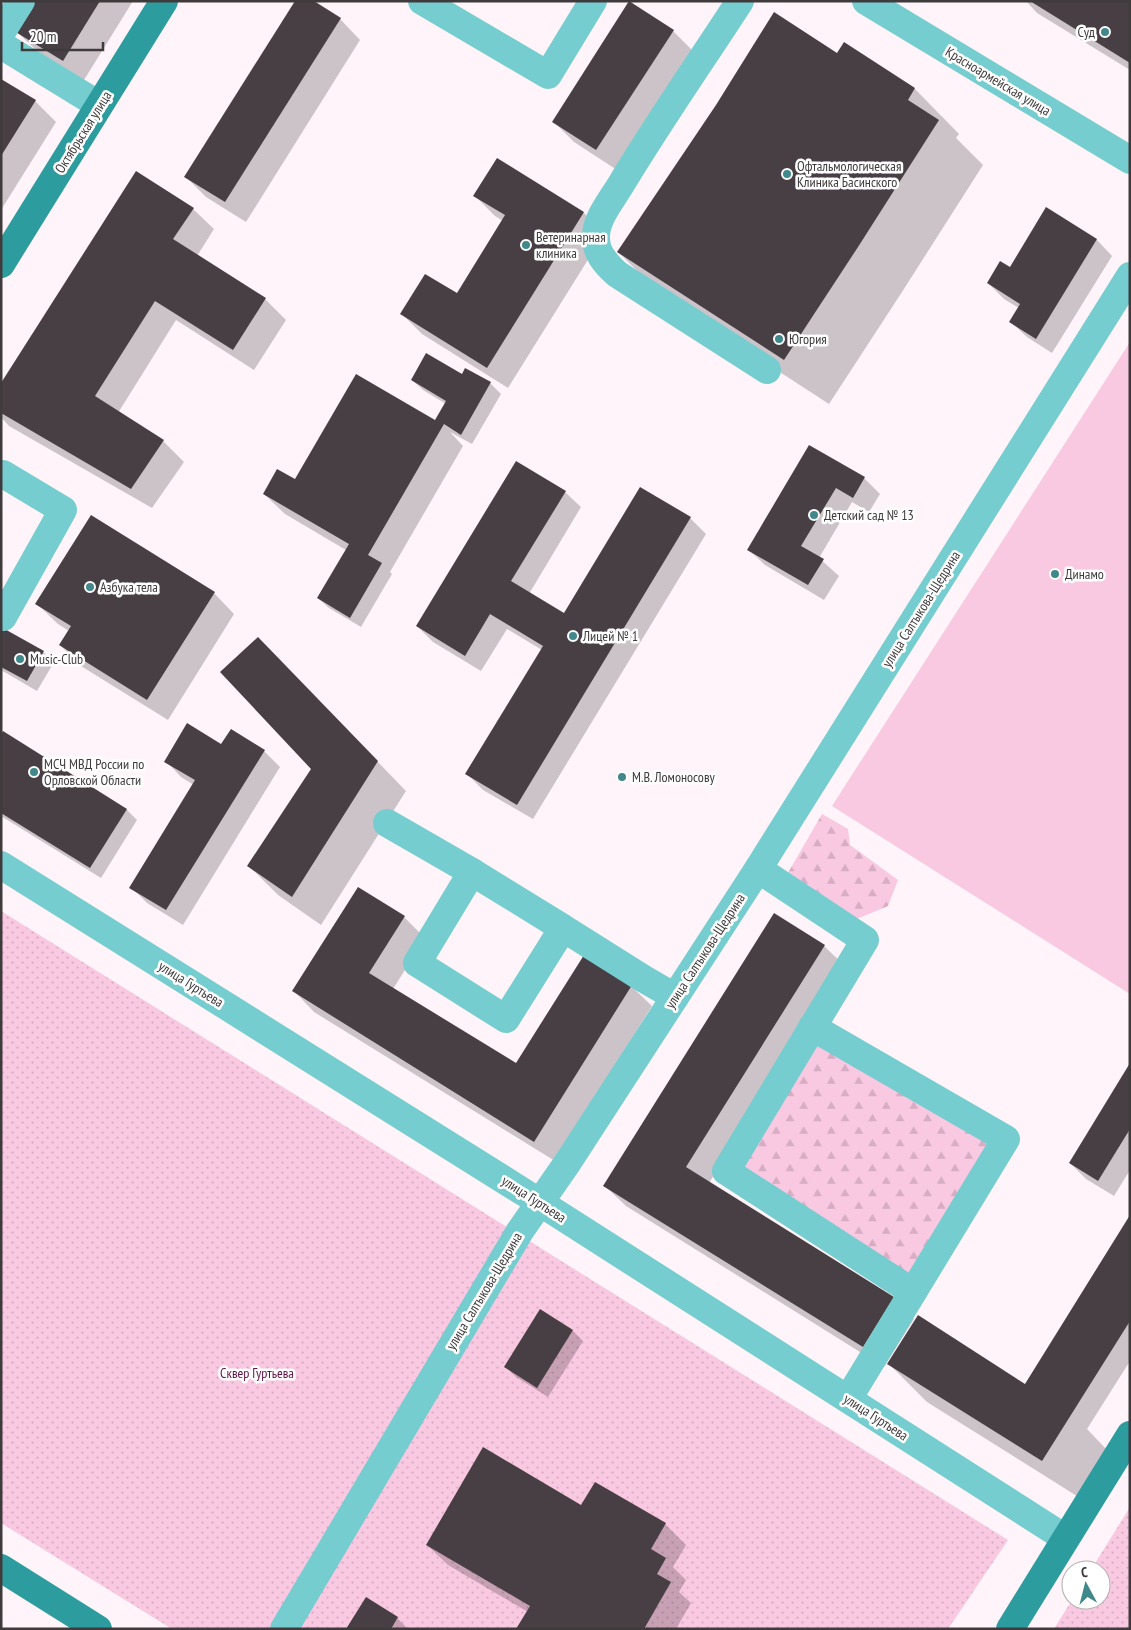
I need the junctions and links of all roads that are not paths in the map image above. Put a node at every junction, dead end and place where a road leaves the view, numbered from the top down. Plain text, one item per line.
1 (21, 1) edge
2 (164, 1) edge
3 (422, 1) edge
4 (593, 1) edge
5 (740, 1) edge
6 (866, 1) edge
7 (1, 33) edge
8 (1, 45) edge
9 (99, 105) junction
10 (1130, 160) edge
11 (1, 264) edge
12 (1130, 276) edge
13 (766, 370) dead end
14 (2, 475) edge
15 (3, 616) dead end
16 (387, 823) dead end
17 (1, 865) edge
18 (758, 869) junction
19 (472, 872) junction
20 (563, 928) junction
21 (675, 997) junction
22 (812, 1027) junction
23 (540, 1202) junction
24 (913, 1292) junction
25 (848, 1399) junction
26 (1130, 1435) edge
27 (1065, 1538) junction
28 (1, 1568) edge
29 (98, 1629) edge
30 (284, 1629) edge
31 (1010, 1629) edge

1 - 7 street
2 - 9 main road, Октябрьская улица
3 - 4 street
5 - 13 street
6 - 10 street, Красноармейская улица
8 - 9 street
9 - 11 main road, Октябрьская улица
12 - 18 street, улица Салтыкова-Щедрина
14 - 15 street
16 - 19 street
17 - 23 street, улица Гуртьева
18 - 21 street, улица Салтыкова-Щедрина
18 - 22 street
19 - 20 street
19 - 20 street
20 - 21 street
21 - 23 street, улица Салтыкова-Щедрина
22 - 24 street
22 - 24 street
23 - 25 street, улица Гуртьева
23 - 30 street, улица Салтыкова-Щедрина
24 - 25 street
25 - 27 street, улица Гуртьева
26 - 27 main road
27 - 31 main road
28 - 29 main road

